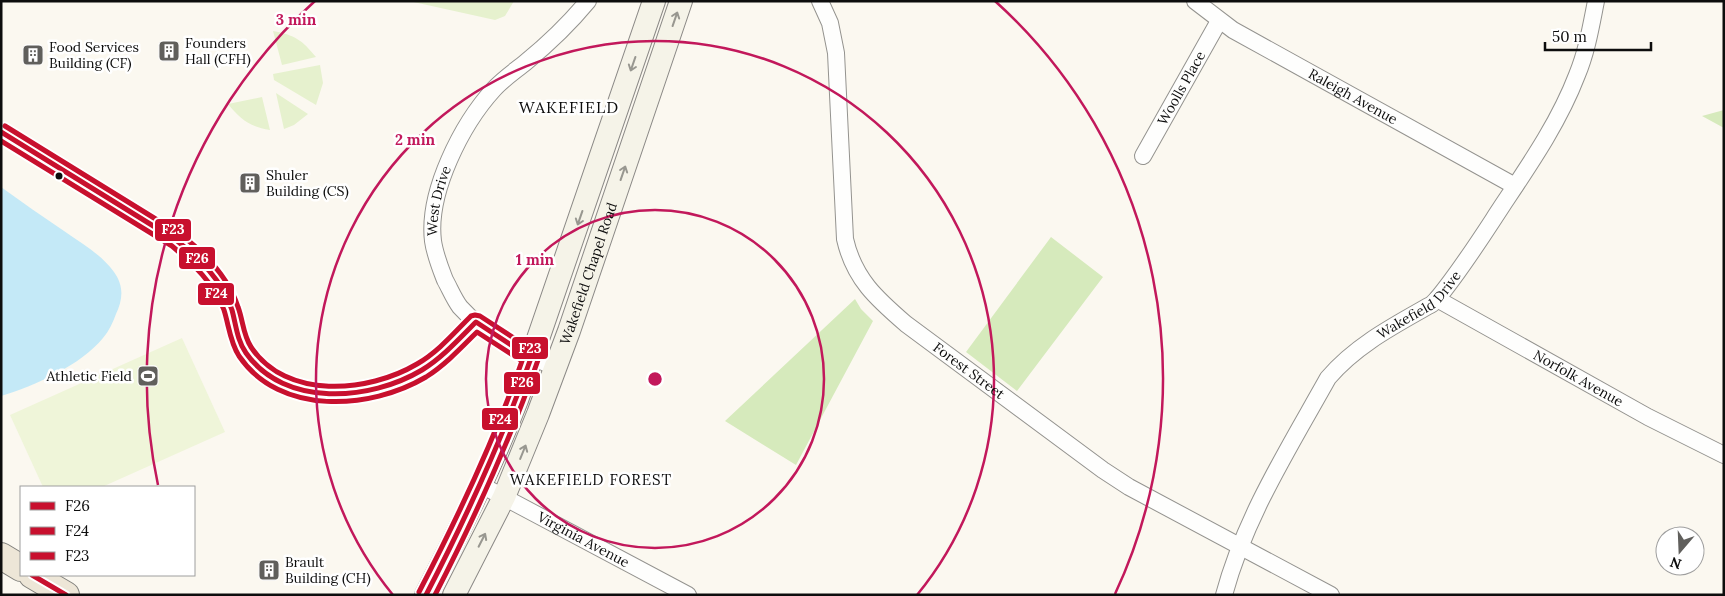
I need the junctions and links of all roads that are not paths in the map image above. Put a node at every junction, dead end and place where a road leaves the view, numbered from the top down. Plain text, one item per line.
1 (588, 1) edge
2 (654, 1) edge
3 (681, 1) edge
4 (820, 1) edge
5 (1195, 1) edge
6 (1596, 1) edge
7 (1219, 21) junction
8 (1, 132) edge
9 (1143, 156) dead end
10 (1515, 186) junction
11 (1436, 299) junction
12 (476, 322) junction
13 (532, 358) junction
14 (555, 368) junction
15 (1724, 454) edge
16 (481, 484) junction
17 (504, 497) junction
18 (1240, 547) junction
19 (1, 556) edge
20 (20, 567) edge
21 (34, 576) edge
22 (66, 595) edge
23 (426, 595) edge
24 (454, 595) edge
25 (688, 595) edge
26 (1224, 595) edge
27 (1331, 595) edge

1 - 12 street, West Drive
2 -> 13 main road, Wakefield Chapel Road
14 -> 3 main road, Wakefield Chapel Road
4 - 18 street, Forest Street
5 - 7 street, Raleigh Avenue
6 - 10 street, Wakefield Drive
7 - 9 street, Woolls Place
7 - 10 street, Raleigh Avenue
8 - 12 street
10 - 11 street, Wakefield Drive
11 - 15 street, Norfolk Avenue
11 - 18 street, Wakefield Drive
12 - 13 street, West Drive
13 - 14 street, West Drive
13 - 16 main road, Wakefield Chapel Road
17 -> 14 main road, Wakefield Chapel Road
16 - 17 street, Virginia Avenue
16 - 23 main road, Wakefield Chapel Road
24 -> 17 main road, Wakefield Chapel Road
17 - 25 street, Virginia Avenue
18 - 26 street, Wakefield Drive
18 - 27 street, Forest Street
19 - 20 main road
21 - 22 main road

